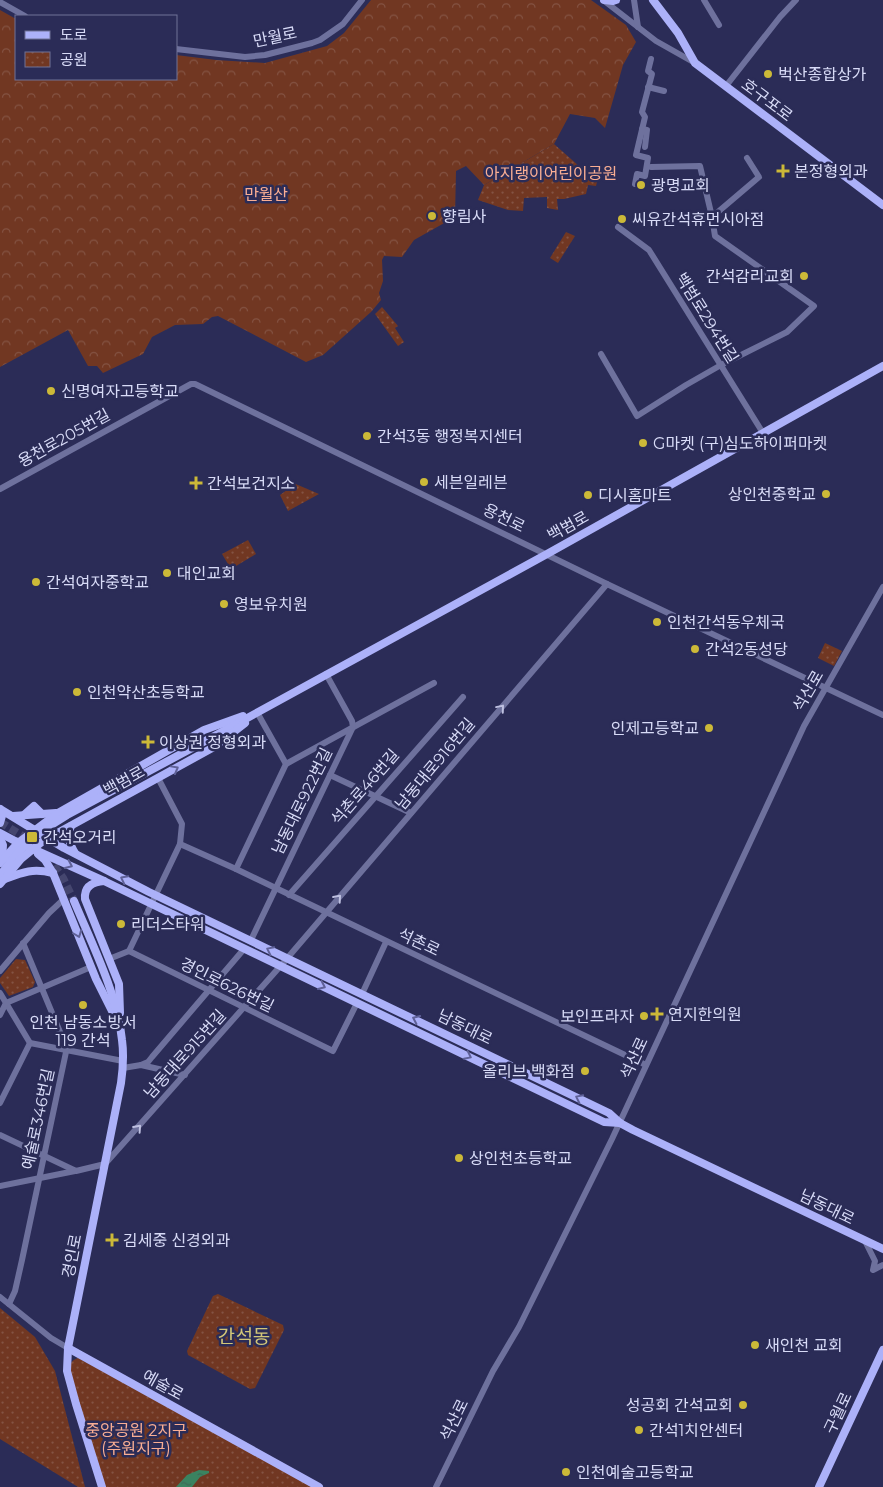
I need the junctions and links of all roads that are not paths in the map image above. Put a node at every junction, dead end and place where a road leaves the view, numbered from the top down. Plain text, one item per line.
1 (362, 0) edge
2 (604, 0) edge
3 (616, 0) edge
4 (634, 0) edge
5 (653, 0) edge
6 (704, 0) edge
7 (796, 0) edge
8 (0, 2) edge
9 (23, 15) edge
10 (719, 25) dead end
11 (638, 27) junction
12 (178, 48) edge
13 (651, 59) dead end
14 (695, 63) junction
15 (726, 86) junction
16 (648, 87) junction
17 (664, 91) dead end
18 (642, 128) junction
19 (645, 147) dead end
20 (747, 158) dead end
21 (651, 167) dead end
22 (635, 184) dead end
23 (883, 206) edge
24 (712, 217) junction
25 (669, 219) dead end
26 (618, 227) dead end
27 (602, 354) dead end
28 (720, 365) junction
29 (883, 366) edge
30 (195, 384) joint
31 (763, 433) junction
32 (0, 489) edge
33 (547, 554) junction
34 (607, 584) junction
35 (883, 587) edge
36 (326, 674) junction
37 (434, 683) dead end
38 (826, 688) junction
39 (463, 697) dead end
40 (266, 707) junction
41 (258, 714) junction
42 (883, 715) edge
43 (353, 727) junction
44 (286, 764) junction
45 (330, 775) junction
46 (158, 778) junction
47 (375, 797) junction
48 (0, 809) edge
49 (58, 813) junction
50 (411, 813) junction
51 (13, 816) junction
52 (0, 823) edge
53 (71, 826) junction
54 (34, 830) junction
55 (0, 833) edge
56 (0, 838) edge
57 (48, 838) junction
58 (18, 843) junction
59 (180, 844) junction
60 (33, 849) junction
61 (76, 855) junction
62 (1, 862) edge
63 (236, 869) junction
64 (53, 873) junction
65 (1, 880) edge
66 (104, 881) junction
67 (276, 888) junction
68 (156, 895) junction
69 (289, 895) junction
70 (85, 899) junction
71 (74, 901) tunnel mouth
72 (65, 902) junction
73 (152, 904) junction
74 (326, 913) junction
75 (251, 940) junction
76 (386, 942) junction
77 (23, 943) junction
78 (244, 949) junction
79 (128, 951) junction
80 (109, 959) junction
81 (284, 962) junction
82 (91, 967) junction
83 (0, 971) edge
84 (42, 988) junction
85 (208, 990) junction
86 (0, 994) edge
87 (362, 994) junction
88 (6, 1003) junction
89 (357, 1003) junction
90 (243, 1008) junction
91 (0, 1015) edge
92 (120, 1028) junction
93 (30, 1043) junction
94 (66, 1049) junction
95 (123, 1064) junction
96 (142, 1065) junction
97 (646, 1066) junction
98 (185, 1074) junction
99 (0, 1103) edge
100 (620, 1123) junction
101 (0, 1135) edge
102 (44, 1156) junction
103 (105, 1164) junction
104 (76, 1171) junction
105 (40, 1178) junction
106 (0, 1186) edge
107 (865, 1241) junction
108 (883, 1250) edge
109 (883, 1265) edge
110 (0, 1296) edge
111 (9, 1304) junction
112 (68, 1348) junction
113 (883, 1350) edge
114 (102, 1487) edge
115 (319, 1487) edge
116 (436, 1487) edge
117 (818, 1487) edge

1 - 12 street, 만월로
2 - 3 main road
2 - 11 street
4 - 11 street
5 - 14 main road, 호구포로
6 - 10 street
7 - 15 street
8 - 9 street
11 - 14 street
13 - 16 street
14 - 15 main road, 호구포로
15 - 23 main road, 호구포로
16 - 17 street
16 - 18 street
18 - 19 street
18 - 22 street
20 - 24 street
21 - 24 street
24 - 25 street
24 - 28 street
26 - 28 street, 백범로294번길
27 - 28 street
28 - 31 street, 백범로294번길
29 - 31 main road, 백범로
30 - 32 street, 용천로205번길
30 - 33 street, 용천로
31 - 33 main road, 백범로
33 - 34 street, 용천로
33 - 36 main road, 백범로
34 - 38 street, 용천로
50 -> 34 street, 남동대로916번길
35 - 38 street, 석산로
36 - 40 main road, 백범로
36 - 43 street
37 - 43 street
38 - 42 street, 용천로
38 - 97 street, 석산로
39 - 47 street, 석촌로46번길
40 - 41 main road, 백범로
40 - 49 main road, 백범로
40 - 65 main road, 백범로
41 - 44 street
46 -> 41 main road, 백범로
43 - 44 street
43 - 45 street, 남동대로922번길
44 - 63 street
45 - 47 street
45 - 67 street, 남동대로922번길
46 - 53 main road, 백범로
46 - 59 street
47 - 50 street
47 - 69 street, 석촌로46번길
48 - 51 main road, 남동대로
48 - 52 main road
49 - 51 main road
49 - 54 main road, 백범로
74 -> 50 street, 남동대로916번길
51 - 54 main road, 남동대로
53 - 57 main road, 백범로
53 - 61 main road
54 - 57 main road, 남동대로
54 - 58 main road, 백범로
55 - 58 main road
56 - 62 main road
57 - 60 main road, 백범로
57 - 61 main road, 남동대로
58 - 60 main road
58 - 62 main road, 백범로
59 - 63 street, 석촌로
59 - 68 street
60 - 64 main road, 경인로
60 - 65 main road, 백범로
60 -> 66 main road
68 -> 61 main road, 남동대로
63 - 67 street, 석촌로
64 - 65 main road
64 - 72 main road, 경인로
66 - 70 main road
66 - 73 main road
67 - 69 street, 석촌로
67 - 75 street, 남동대로922번길
68 - 73 street
68 - 75 main road, 남동대로
69 - 74 street, 석촌로
70 - 72 main road
70 - 80 main road, 경인로
71 - 92 main road, 경인로
72 - 77 street
72 -> 82 main road, 경인로
73 - 78 main road
73 - 79 street
74 - 76 street, 석촌로
74 - 81 street, 남동대로916번길
81 -> 75 main road, 남동대로
76 - 87 street
76 - 97 street, 석촌로
77 - 83 street
77 - 84 street, 예술로346번길
78 - 81 main road
78 - 85 street
79 - 80 street
79 - 85 street, 경인로626번길
80 - 92 main road, 경인로
81 - 87 main road, 남동대로
81 -> 89 main road
81 - 90 street, 남동대로915번길
82 - 84 street
82 - 92 main road, 경인로
84 - 88 street
84 - 94 street, 예술로346번길
85 - 90 street, 경인로626번길
85 - 96 street
86 - 88 street
100 -> 87 main road, 남동대로
88 - 91 street
88 - 93 street
89 - 90 street, 경인로626번길
89 -> 100 main road
90 - 98 street, 남동대로915번길
92 - 95 main road, 경인로
93 - 94 street
93 - 99 street
94 - 95 street
94 - 102 street, 예술로346번길
95 - 96 street
95 - 103 main road, 경인로
96 - 98 street
97 - 100 street, 석산로
103 -> 98 street, 남동대로915번길
100 - 107 main road, 남동대로
100 - 116 street, 석산로
101 - 102 street
102 - 104 street
102 - 105 street, 예술로346번길
103 - 104 street
103 - 112 main road, 경인로
104 - 105 street
105 - 106 street
105 - 111 street, 예술로346번길
107 - 108 main road, 남동대로
107 - 109 street
110 - 111 street, 예술로
111 - 112 street, 예술로
112 - 114 main road, 경인로
112 - 115 main road, 예술로
113 - 117 main road, 구월로

